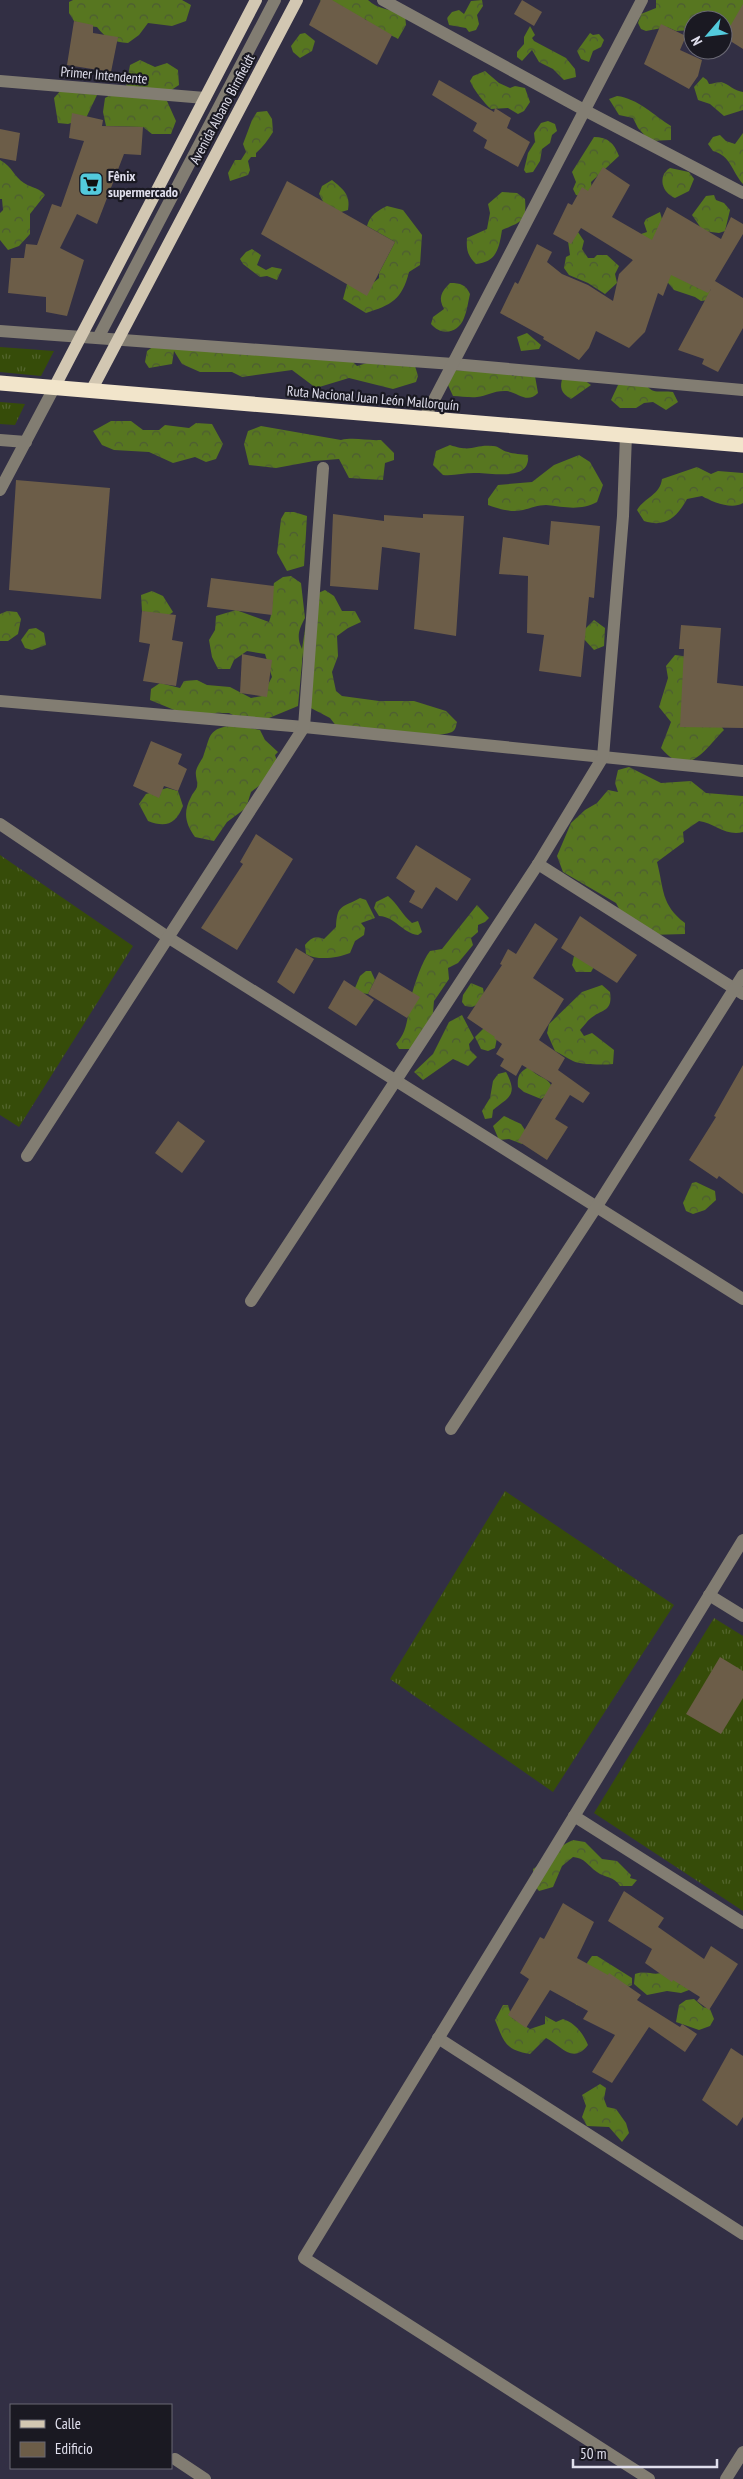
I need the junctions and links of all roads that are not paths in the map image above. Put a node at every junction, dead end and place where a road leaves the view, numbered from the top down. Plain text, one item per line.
1 (256, 0) edge
2 (275, 0) edge
3 (297, 0) edge
4 (383, 0) edge
5 (642, 0) edge
6 (0, 81) edge
7 (205, 98) junction
8 (586, 111) junction
9 (743, 193) edge
10 (0, 331) edge
11 (80, 337) junction
12 (98, 338) junction
13 (118, 339) junction
14 (453, 364) junction
15 (0, 383) edge
16 (54, 388) junction
17 (743, 390) edge
18 (91, 391) junction
19 (424, 418) junction
20 (626, 435) junction
21 (0, 440) edge
22 (26, 442) junction
23 (743, 445) edge
24 (323, 468) dead end
25 (0, 490) edge
26 (0, 701) edge
27 (304, 727) junction
28 (603, 757) junction
29 (743, 771) edge
30 (0, 824) edge
31 (538, 864) junction
32 (169, 938) junction
33 (743, 975) edge
34 (739, 991) edge
35 (396, 1082) junction
36 (27, 1156) dead end
37 (597, 1206) junction
38 (743, 1299) edge
39 (251, 1300) dead end
40 (451, 1429) dead end
41 (743, 1540) edge
42 (709, 1595) junction
43 (743, 1616) edge
44 (574, 1816) junction
45 (743, 1923) edge
46 (438, 2038) junction
47 (743, 2234) edge
48 (743, 2452) edge
49 (175, 2460) dead end
50 (205, 2479) edge
51 (649, 2479) edge
52 (726, 2479) edge

1 - 7 main road, Avenida Albano Birnfieldt
2 - 12 street
3 - 13 main road, Avenida Albano Birnfieldt
4 - 8 street
5 - 8 street
6 - 7 street, Primer Intendente
7 - 11 main road, Avenida Albano Birnfieldt
8 - 9 street
8 - 14 street
10 - 11 street
11 - 12 street
11 - 16 main road, Avenida Albano Birnfieldt
12 - 13 street
13 - 14 street
13 - 18 main road, Avenida Albano Birnfieldt
14 - 17 street
14 - 19 street
15 - 16 highway, Ruta Nacional Juan León Mallorquín
16 - 18 highway, Ruta Nacional Juan León Mallorquín
16 - 22 street
18 - 19 highway, Ruta Nacional Juan León Mallorquín
19 - 20 highway, Ruta Nacional Juan León Mallorquín
20 - 23 highway, Ruta Nacional Juan León Mallorquín
20 - 28 street
21 - 22 street
22 - 25 street
24 - 27 street
26 - 27 street
27 - 28 street
27 - 32 street
28 - 29 street
28 - 31 street
30 - 32 street
31 - 34 street
31 - 35 street
32 - 35 street
32 - 36 street
33 - 34 street
34 - 37 street
35 - 37 street
35 - 39 street
37 - 38 street
37 - 40 street
41 - 42 street
42 - 43 street
42 - 44 street
44 - 45 street
44 - 46 street
46 - 47 street
46 - 51 street
48 - 52 street
49 - 50 street

